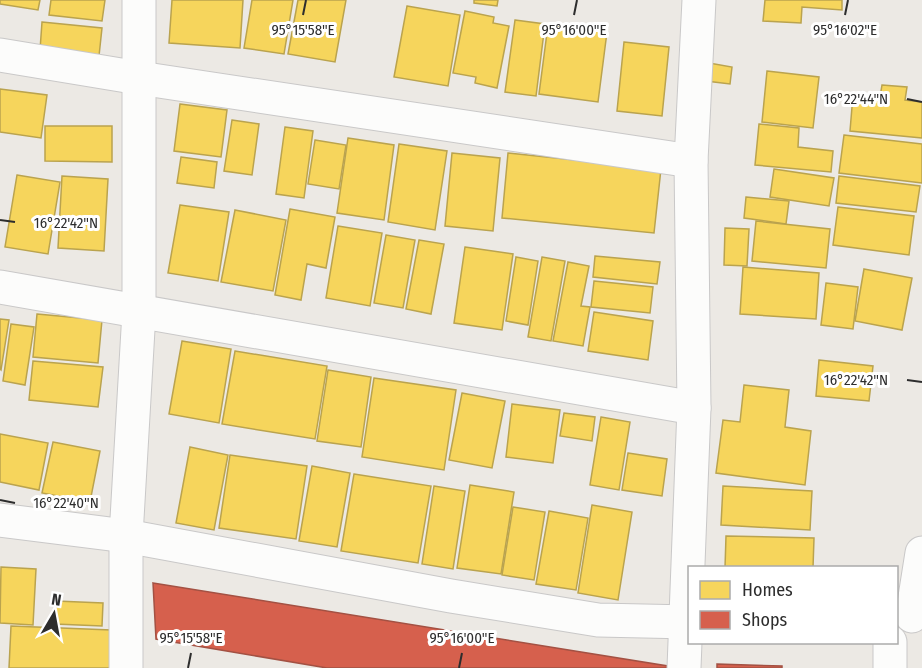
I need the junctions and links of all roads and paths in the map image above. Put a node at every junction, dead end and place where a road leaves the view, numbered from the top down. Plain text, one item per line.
1 (139, 0) edge
2 (699, 0) edge
3 (0, 55) edge
4 (139, 78) junction
5 (691, 161) junction
6 (0, 287) edge
7 (139, 312) junction
8 (694, 408) junction
9 (0, 520) edge
10 (126, 536) junction
11 (922, 553) edge
12 (689, 566) edge
13 (688, 591) edge
14 (910, 617) edge
15 (687, 622) edge
16 (890, 644) edge
17 (126, 668) edge
18 (684, 668) edge
19 (890, 668) edge

1 - 4 street
2 - 5 street
3 - 4 street
4 - 5 street
4 - 7 street
5 - 8 street
6 - 7 street
7 - 8 street
7 - 10 street
8 - 12 street
9 - 10 street
10 - 15 street
10 - 17 street
11 - 14 street
13 - 15 street
15 - 18 street
16 - 19 street

